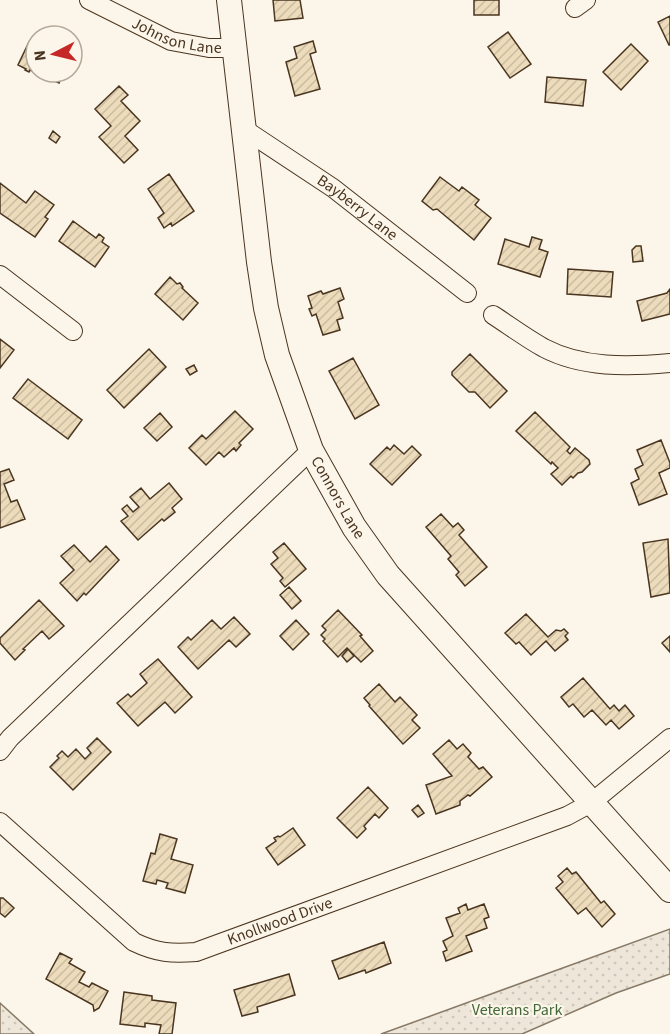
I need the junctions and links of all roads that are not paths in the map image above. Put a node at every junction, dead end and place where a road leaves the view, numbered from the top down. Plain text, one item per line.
1 (88, 0) edge
2 (229, 0) edge
3 (235, 48) junction
4 (244, 129) junction
5 (0, 275) edge
6 (467, 293) dead end
7 (493, 315) dead end
8 (73, 331) dead end
9 (670, 363) edge
10 (311, 450) junction
11 (670, 738) edge
12 (0, 751) edge
13 (591, 803) junction
14 (0, 822) edge
15 (670, 890) edge

1 - 3 street, Johnson Lane
2 - 3 street, Connors Lane
3 - 4 street, Connors Lane
4 - 6 street, Bayberry Lane
4 - 10 street, Connors Lane
5 - 8 street
7 - 9 street
10 - 12 street
10 - 13 street, Connors Lane
11 - 13 street, Knollwood Drive
13 - 14 street, Knollwood Drive
13 - 15 street, Connors Lane

